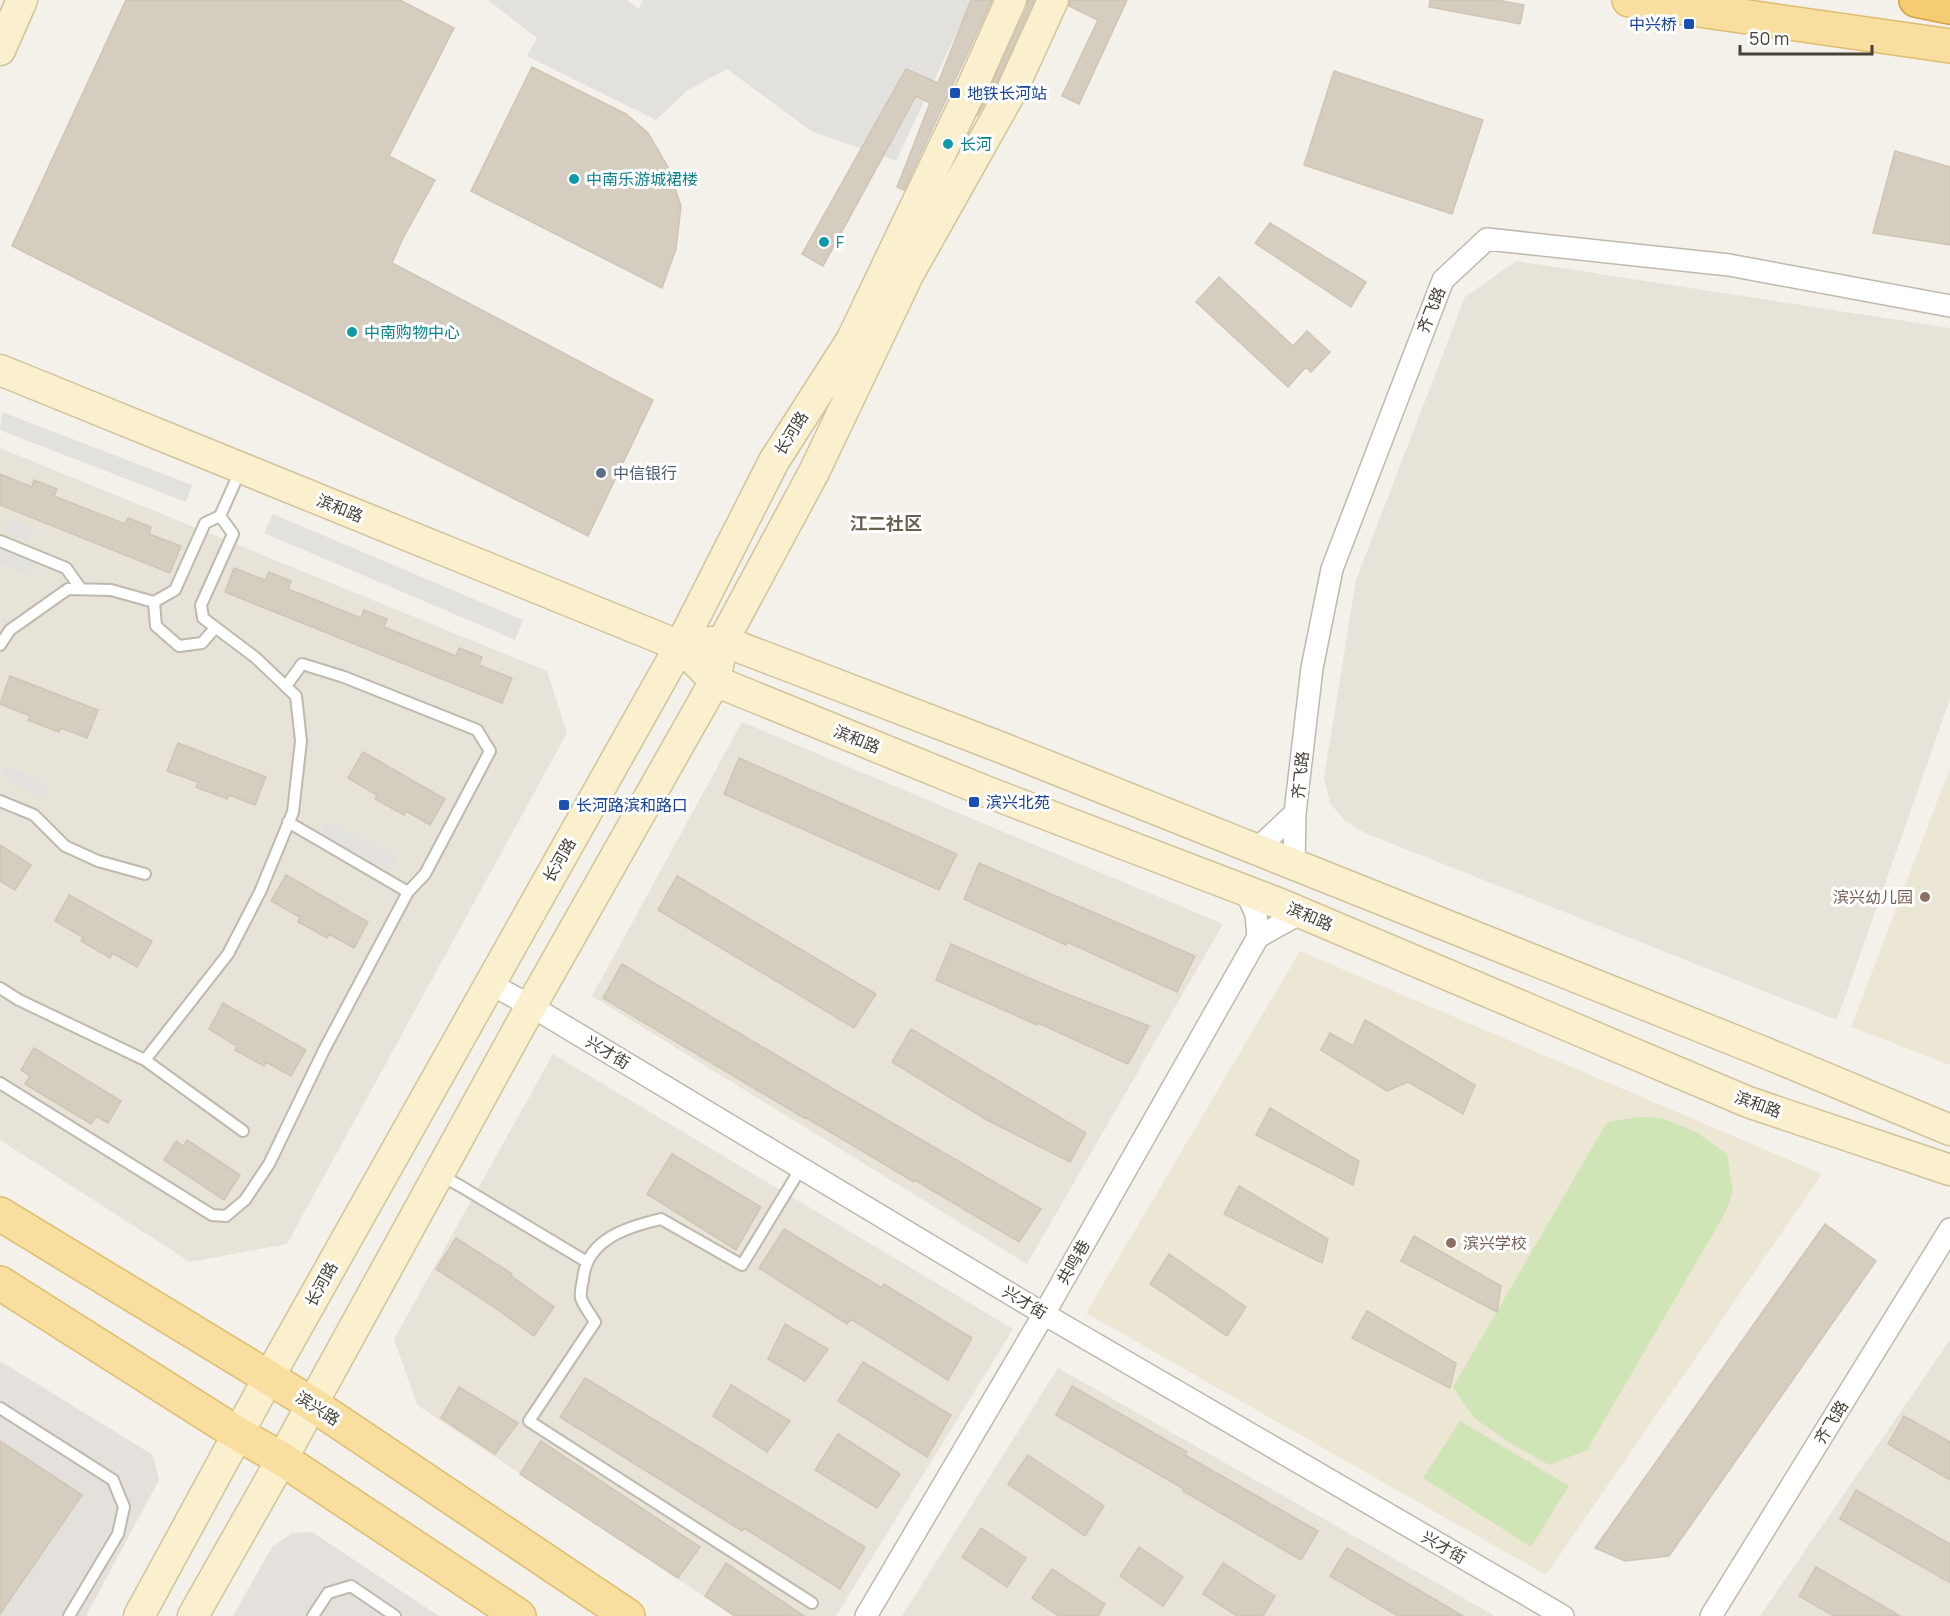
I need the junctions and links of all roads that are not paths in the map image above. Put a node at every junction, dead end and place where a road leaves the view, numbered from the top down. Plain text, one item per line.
1 (22, 0) edge
2 (1011, 0) edge
3 (1053, 0) edge
4 (1629, 0) edge
5 (1916, 0) edge
6 (1950, 7) edge
7 (1950, 46) edge
8 (0, 50) edge
9 (1950, 306) edge
10 (0, 370) edge
11 (241, 468) junction
12 (220, 516) junction
13 (0, 541) edge
14 (81, 589) junction
15 (154, 602) junction
16 (215, 628) junction
17 (723, 641) junction
18 (0, 645) edge
19 (680, 646) junction
20 (715, 681) junction
21 (286, 686) junction
22 (0, 801) edge
23 (1296, 813) junction
24 (288, 822) junction
25 (1256, 850) junction
26 (1294, 866) junction
27 (145, 874) dead end
28 (1245, 890) junction
29 (408, 892) junction
30 (1301, 913) junction
31 (1258, 937) junction
32 (489, 983) junction
33 (0, 988) edge
34 (531, 1006) junction
35 (145, 1060) junction
36 (0, 1083) edge
37 (1950, 1130) edge
38 (243, 1131) dead end
39 (801, 1168) junction
40 (1950, 1170) edge
41 (439, 1174) junction
42 (0, 1214) edge
43 (1950, 1229) edge
44 (587, 1262) junction
45 (0, 1283) edge
46 (1044, 1314) junction
47 (269, 1377) junction
48 (312, 1404) junction
49 (0, 1408) edge
50 (238, 1434) junction
51 (282, 1459) junction
52 (812, 1603) dead end
53 (69, 1616) edge
54 (139, 1616) edge
55 (193, 1616) edge
56 (313, 1616) edge
57 (395, 1616) edge
58 (519, 1616) edge
59 (628, 1616) edge
60 (866, 1616) edge
61 (1563, 1616) edge
62 (1711, 1616) edge

1 - 8 main road
2 - 19 main road, 长河路
3 - 17 main road
4 - 7 main road
5 - 6 highway
9 - 23 street, 齐飞路
10 - 11 main road, 滨和路
11 - 12 lane
11 - 19 main road, 滨和路
12 - 15 lane
12 - 16 lane
13 - 14 lane
14 - 15 lane
14 - 18 lane
15 - 16 lane
16 - 21 lane
17 - 19 main road, 滨和路
17 - 20 main road
17 - 25 main road, 滨和路
19 - 20 main road, 滨和路
19 - 32 main road, 长河路
20 - 28 main road, 滨和路
20 - 34 main road
21 - 24 lane
21 - 29 lane
22 - 27 lane
23 - 25 street, 齐飞路
23 - 26 street, 齐飞路
24 - 29 lane
24 - 35 lane
25 - 26 main road, 滨和路
26 - 37 main road, 滨和路
28 - 30 main road, 滨和路
28 - 31 street
29 - 36 lane
30 - 31 street
30 - 40 main road, 滨和路
31 - 46 street, 共鸣巷
32 - 34 street, 兴才街
32 - 47 main road, 长河路
33 - 35 lane
34 - 39 street, 兴才街
34 - 41 main road
35 - 38 lane
39 - 44 lane
39 - 46 street, 兴才街
41 - 44 lane
41 - 48 main road
42 - 47 main road, 滨兴路
43 - 62 street, 齐飞路
44 - 52 lane
45 - 50 main road
46 - 60 street, 共鸣巷
46 - 61 street, 兴才街
47 - 48 main road, 滨兴路
47 - 50 main road, 长河路
48 - 51 main road
48 - 59 main road, 滨兴路
49 - 53 lane
50 - 51 main road
50 - 54 main road, 长河路
51 - 55 main road
51 - 58 main road
56 - 57 lane

